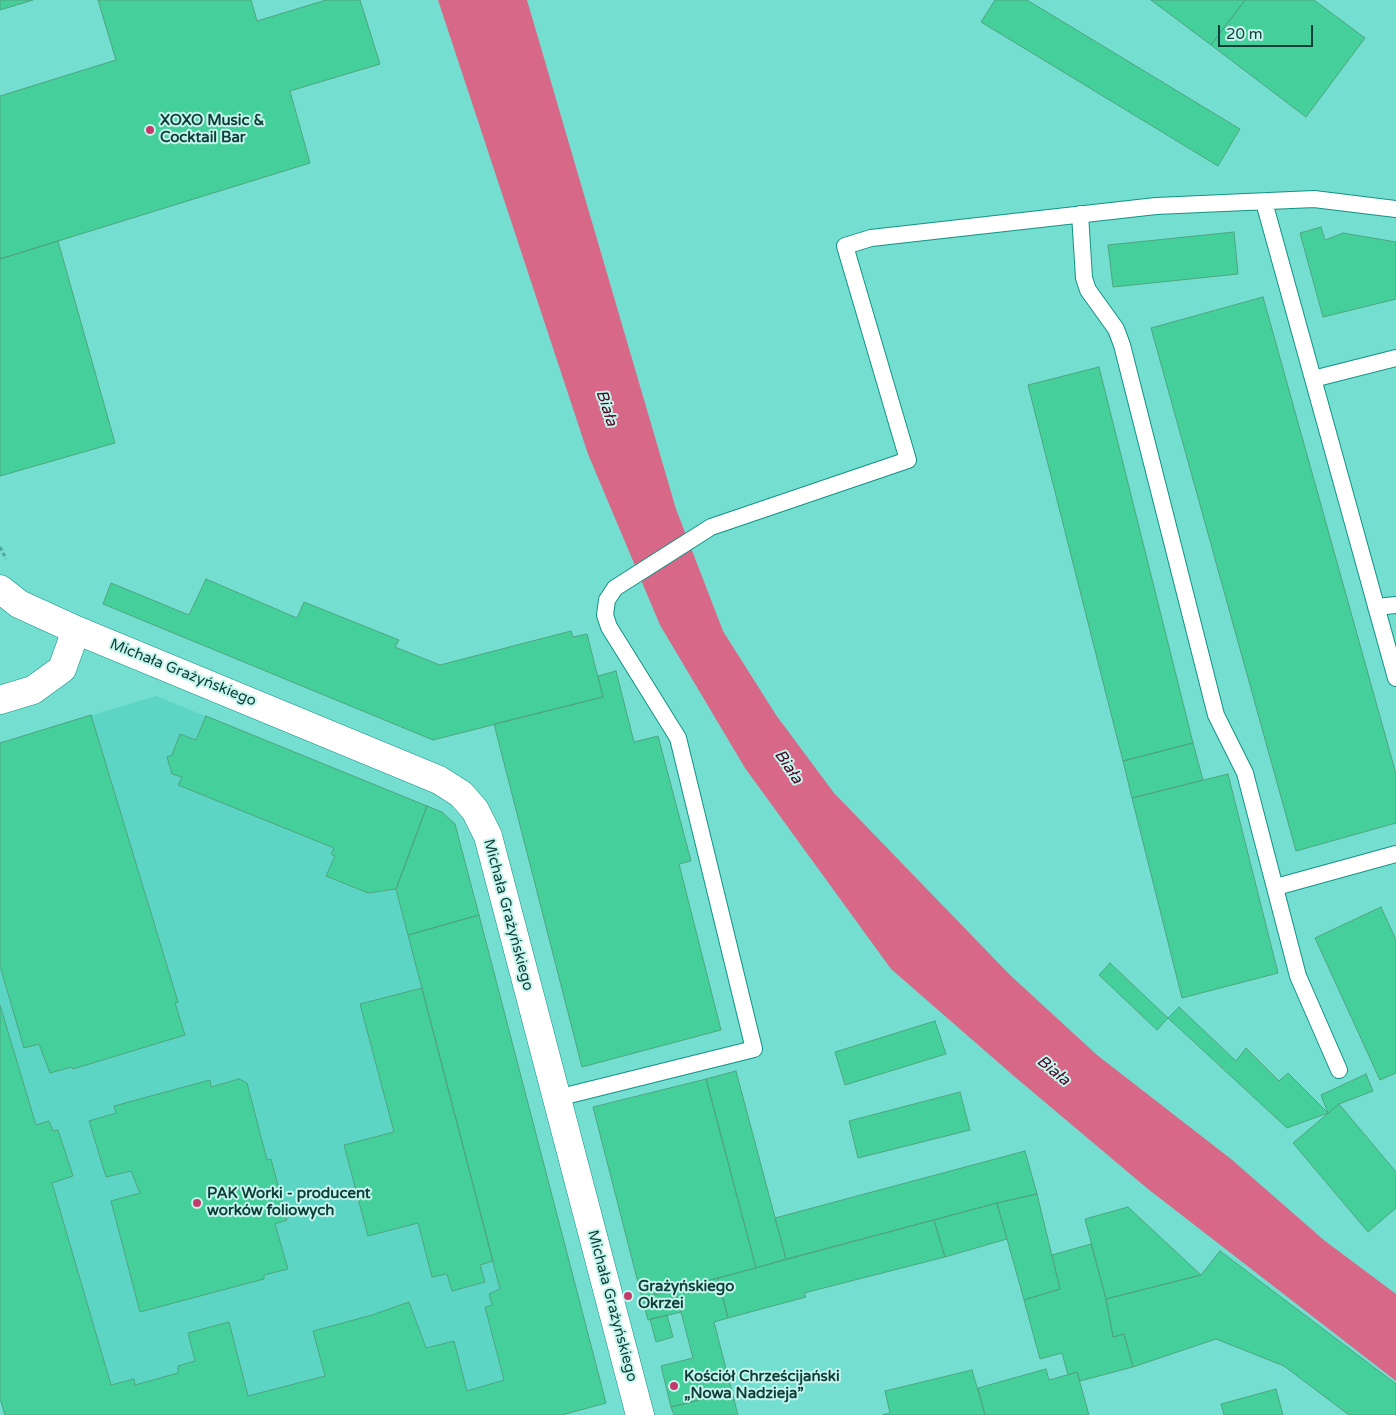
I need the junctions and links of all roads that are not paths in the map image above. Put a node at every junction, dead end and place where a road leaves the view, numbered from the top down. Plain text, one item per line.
1 (1264, 202) junction
2 (1396, 209) edge
3 (1080, 214) junction
4 (1396, 358) edge
5 (1313, 379) junction
6 (0, 588) edge
7 (1396, 605) edge
8 (1376, 606) junction
9 (76, 630) junction
10 (1396, 678) edge
11 (0, 700) edge
12 (1396, 854) edge
13 (1276, 887) junction
14 (1339, 1070) dead end
15 (557, 1098) junction
16 (640, 1415) edge

1 - 2 lane
1 - 3 lane
1 - 5 lane
3 - 13 lane
3 - 15 lane
4 - 5 lane
5 - 8 lane
6 - 9 street, Michała Grażyńskiego
7 - 8 lane
8 - 10 lane
9 - 11 street
9 - 15 street, Michała Grażyńskiego
12 - 13 lane
13 - 14 lane
15 - 16 street, Michała Grażyńskiego

